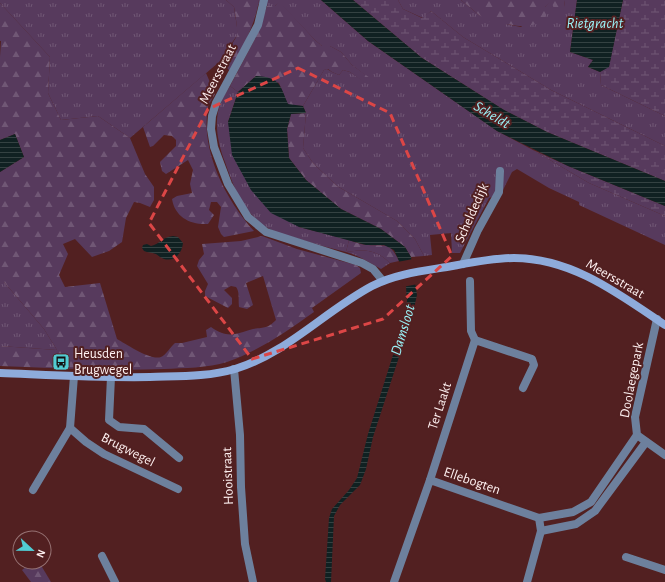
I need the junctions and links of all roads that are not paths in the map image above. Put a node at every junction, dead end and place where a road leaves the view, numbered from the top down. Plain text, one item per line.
1 (264, 0) edge
2 (500, 171) dead end
3 (463, 264) junction
4 (383, 281) junction
5 (470, 281) dead end
6 (657, 319) junction
7 (665, 325) edge
8 (476, 340) junction
9 (234, 369) junction
10 (0, 373) edge
11 (74, 376) junction
12 (111, 377) junction
13 (523, 388) dead end
14 (70, 428) junction
15 (637, 435) junction
16 (646, 442) junction
17 (665, 455) edge
18 (179, 458) dead end
19 (430, 480) junction
20 (33, 490) dead end
21 (178, 490) dead end
22 (540, 518) junction
23 (541, 531) junction
24 (102, 556) dead end
25 (626, 557) dead end
26 (665, 570) edge
27 (114, 582) edge
28 (253, 582) edge
29 (394, 582) edge
30 (527, 582) edge

1 - 4 street, Meersstraat
2 - 3 street, Scheldedijk
3 - 4 main road, Meersstraat
3 - 6 main road, Meersstraat
4 - 9 main road, Meersstraat
5 - 8 street
6 - 7 main road, Meersstraat
6 - 15 street, Doolaegepark
8 - 13 street
8 - 19 street, Ter Laakt
9 - 12 main road, Meersstraat
9 - 28 street, Hooistraat
10 - 11 main road, Meersstraat
11 - 12 main road, Meersstraat
11 - 14 street
12 - 18 street
14 - 20 street
14 - 21 street, Brugwegel
15 - 16 street, Doolaegepark
15 - 22 street, Ellebogten
16 - 17 street, Doolaegepark
16 - 23 street
19 - 22 street, Ellebogten
19 - 29 street, Ellebogten
22 - 23 street
23 - 30 street
24 - 27 street
25 - 26 street

